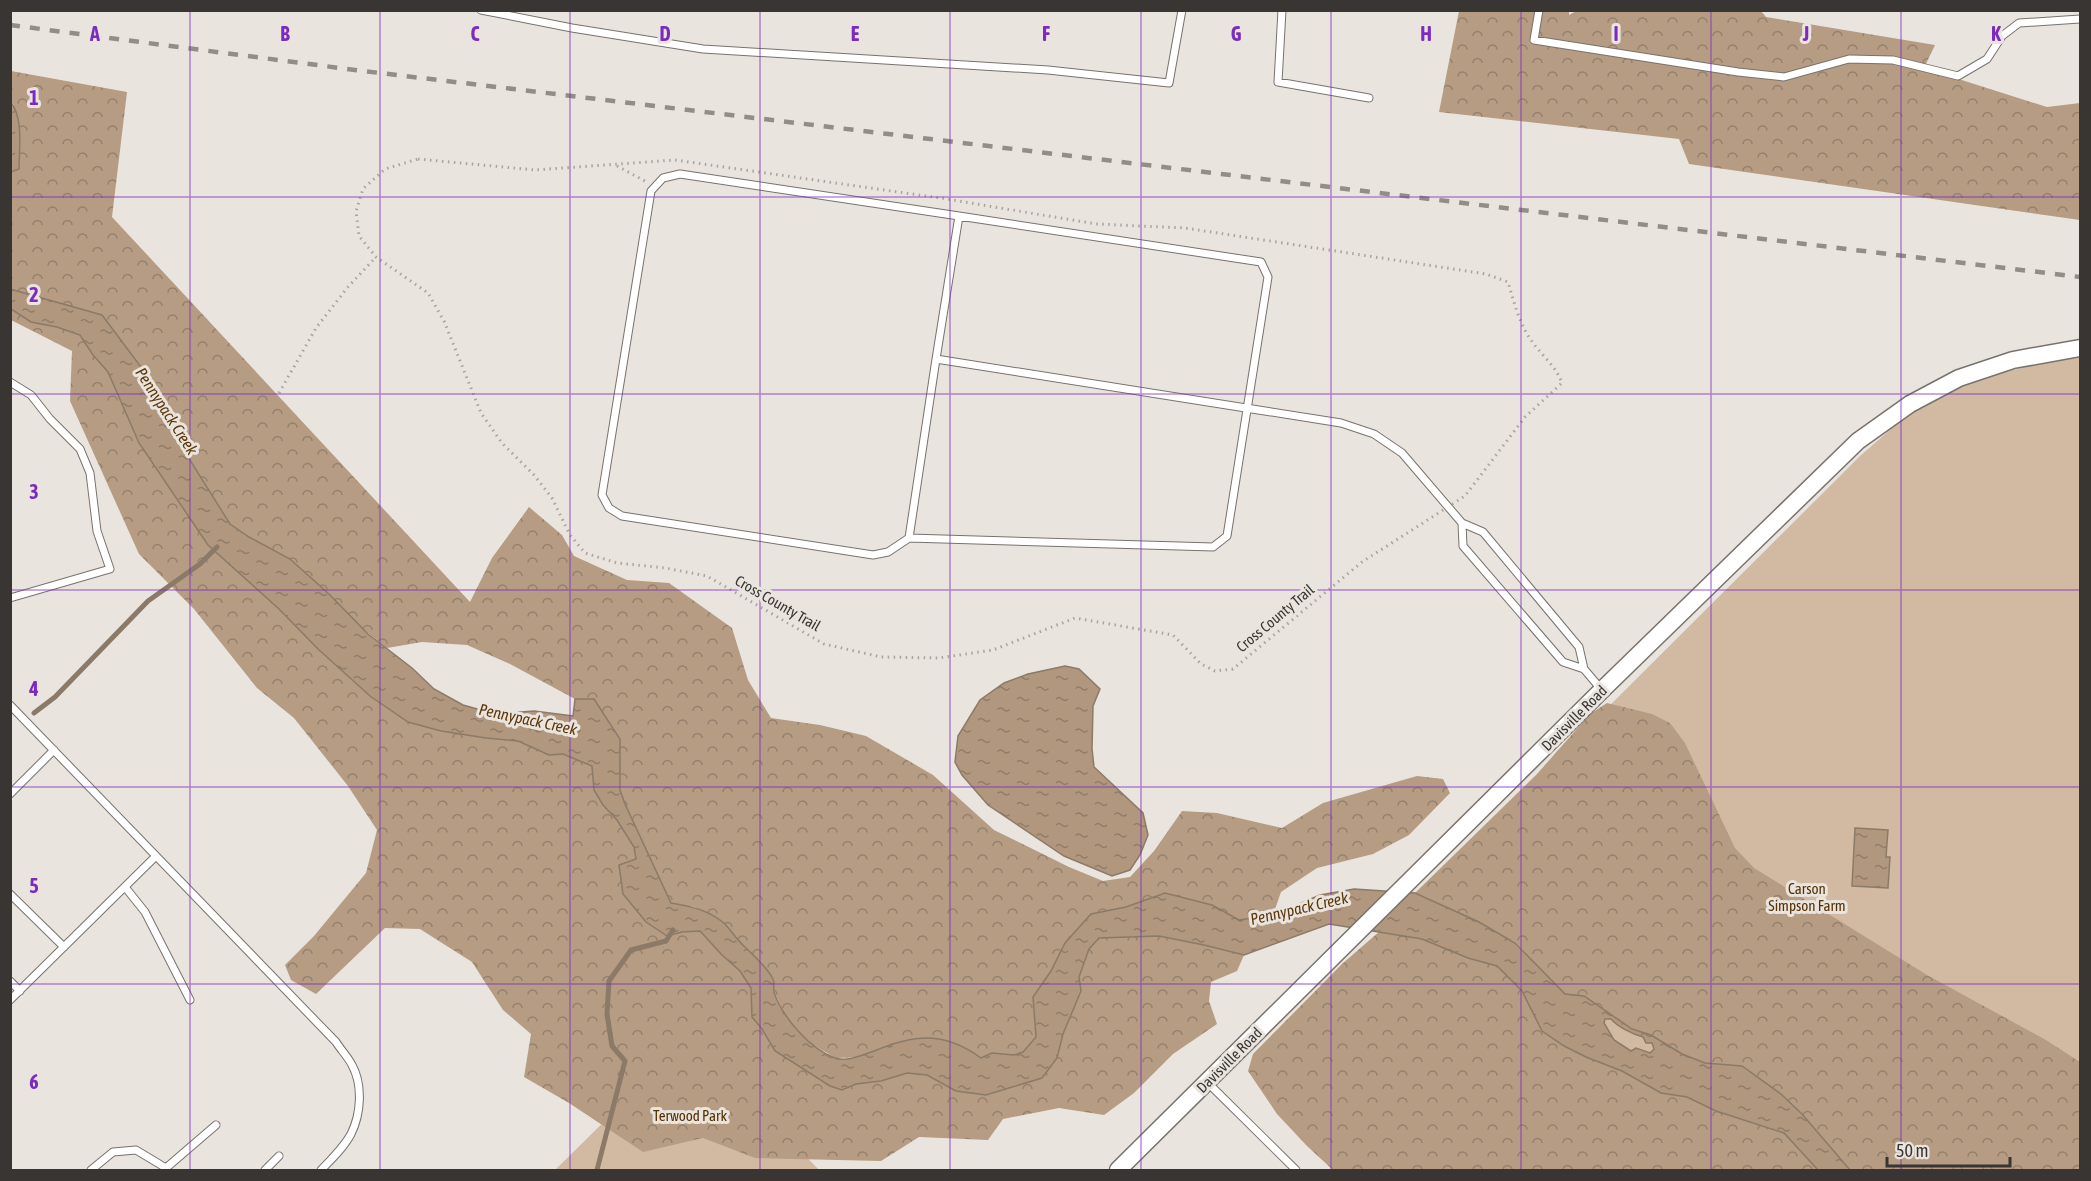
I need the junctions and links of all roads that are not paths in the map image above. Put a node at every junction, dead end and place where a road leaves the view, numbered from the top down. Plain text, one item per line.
1 (481, 10) edge
2 (1182, 10) edge
3 (1282, 10) edge
4 (1539, 10) edge
5 (2080, 19) edge
6 (1369, 98) dead end
7 (958, 216) junction
8 (2080, 348) edge
9 (936, 359) junction
10 (10, 382) edge
11 (1248, 408) junction
12 (1462, 523) junction
13 (909, 538) junction
14 (10, 598) edge
15 (1584, 669) junction
16 (1602, 690) junction
17 (10, 705) edge
18 (54, 750) junction
19 (10, 794) edge
20 (156, 856) junction
21 (125, 887) junction
22 (10, 894) edge
23 (64, 947) junction
24 (10, 981) edge
25 (20, 991) junction
26 (10, 1000) edge
27 (190, 1000) dead end
28 (1207, 1082) junction
29 (216, 1125) dead end
30 (279, 1156) dead end
31 (91, 1170) edge
32 (266, 1170) edge
33 (321, 1170) edge
34 (1118, 1170) edge
35 (1296, 1170) edge

1 - 2 lane
3 - 6 lane
4 - 5 lane
7 - 9 lane
7 - 11 lane
7 - 13 lane
8 - 16 street, Davisville Road
9 - 11 lane
9 - 13 lane
10 - 14 lane
11 - 12 lane
11 - 13 lane
12 - 15 lane
12 - 15 lane
15 - 16 lane
16 - 28 street, Davisville Road
17 - 18 lane
18 - 19 lane
18 - 20 lane
20 - 21 lane
20 - 33 lane
21 - 23 lane
21 - 27 lane
22 - 23 lane
23 - 25 lane
24 - 25 lane
25 - 26 lane
28 - 34 street, Davisville Road
28 - 35 lane
29 - 31 lane
30 - 32 lane

